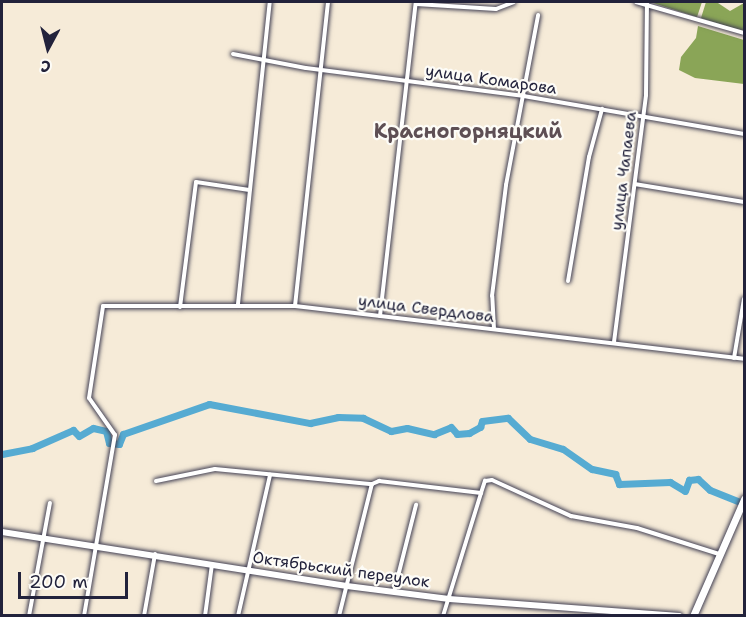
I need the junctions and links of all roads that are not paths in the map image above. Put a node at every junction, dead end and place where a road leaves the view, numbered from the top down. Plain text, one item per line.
1 (270, 2) edge
2 (328, 2) edge
3 (514, 2) edge
4 (636, 2) edge
5 (416, 3) edge
6 (646, 3) edge
7 (538, 15) dead end
8 (744, 33) edge
9 (233, 54) dead end
10 (264, 62) junction
11 (321, 70) junction
12 (406, 81) junction
13 (524, 96) junction
14 (602, 109) junction
15 (644, 116) junction
16 (744, 134) edge
17 (635, 184) junction
18 (249, 190) junction
19 (744, 202) edge
20 (568, 281) dead end
21 (744, 299) edge
22 (238, 304) junction
23 (295, 306) junction
24 (180, 307) junction
25 (380, 316) junction
26 (494, 330) junction
27 (614, 342) junction
28 (734, 358) junction
29 (744, 360) edge
30 (270, 475) junction
31 (156, 481) dead end
32 (372, 484) junction
33 (481, 493) junction
34 (744, 500) edge
35 (50, 503) dead end
36 (416, 505) dead end
37 (2, 531) edge
38 (43, 539) junction
39 (97, 545) junction
40 (155, 553) junction
41 (720, 554) junction
42 (212, 563) junction
43 (248, 570) junction
44 (347, 586) junction
45 (394, 592) junction
46 (449, 598) junction
47 (566, 607) junction
48 (29, 615) edge
49 (84, 615) edge
50 (144, 615) edge
51 (205, 615) edge
52 (238, 615) edge
53 (339, 615) edge
54 (443, 615) edge
55 (563, 615) edge
56 (679, 615) edge
57 (693, 615) edge

1 - 10 street
2 - 11 street
3 - 5 street
4 - 6 street
5 - 12 street
6 - 8 street
6 - 15 street, улица Чапаева
7 - 13 street
9 - 10 street, улица Комарова
10 - 11 street, улица Комарова
10 - 18 street
11 - 12 street, улица Комарова
11 - 23 street
12 - 13 street, улица Комарова
12 - 25 street
13 - 14 street, улица Комарова
13 - 26 street
14 - 15 street, улица Комарова
14 - 20 street
15 - 16 street, улица Комарова
15 - 17 street, улица Чапаева
17 - 19 street
17 - 27 street, улица Чапаева
18 - 22 street
18 - 24 street
21 - 28 street
22 - 23 street, улица Свердлова
22 - 24 street, улица Свердлова
23 - 25 street, улица Свердлова
24 - 39 street, улица Свердлова
25 - 26 street, улица Свердлова
26 - 27 street, улица Свердлова
27 - 28 street, улица Свердлова
28 - 29 street, улица Свердлова
30 - 31 street
30 - 32 street
30 - 43 street
32 - 33 street
32 - 44 street
33 - 41 street
33 - 46 street
34 - 41 main road
35 - 38 street
36 - 45 street
37 - 38 street, Октябрьский переулок
38 - 39 street, Октябрьский переулок
38 - 48 street
39 - 40 street, Октябрьский переулок
39 - 49 street
40 - 42 street, Октябрьский переулок
40 - 50 street
41 - 57 main road
42 - 43 street, Октябрьский переулок
42 - 51 street
43 - 44 street, Октябрьский переулок
43 - 52 street
44 - 45 street, Октябрьский переулок
44 - 53 street
45 - 46 street, Октябрьский переулок
46 - 47 street, Октябрьский переулок
46 - 54 street
47 - 55 street
47 - 56 street, Октябрьский переулок

